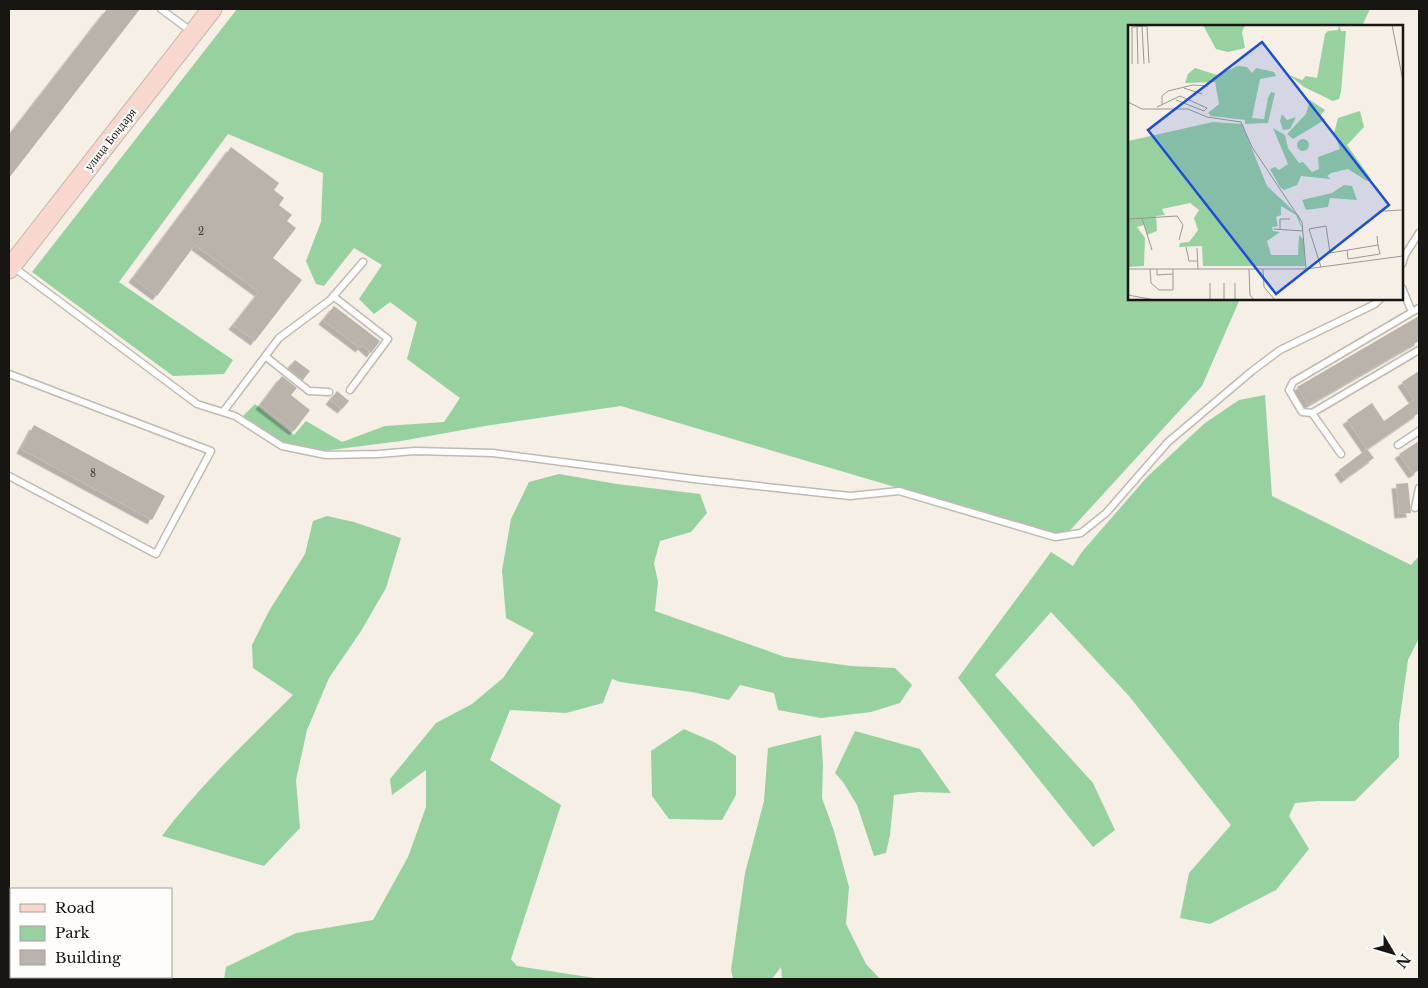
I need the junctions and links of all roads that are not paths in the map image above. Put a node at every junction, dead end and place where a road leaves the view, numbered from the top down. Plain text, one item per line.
1 (161, 9) edge
2 (212, 9) edge
3 (193, 33) junction
4 (1419, 233) edge
5 (1403, 261) edge
6 (363, 262) dead end
7 (10, 268) edge
8 (1403, 290) edge
9 (333, 296) junction
10 (1379, 300) edge
11 (1419, 308) edge
12 (1412, 312) junction
13 (1419, 350) edge
14 (265, 356) junction
15 (9, 374) edge
16 (350, 390) dead end
17 (329, 392) dead end
18 (223, 412) junction
19 (1312, 413) junction
20 (1419, 431) edge
21 (1398, 445) dead end
22 (1341, 454) dead end
23 (9, 476) edge
24 (1419, 488) edge
25 (1415, 508) dead end

1 - 3 lane
2 - 3 main road, улица Бондаря
3 - 7 main road, улица Бондаря
4 - 5 lane
6 - 9 lane
7 - 18 lane
8 - 12 lane
9 - 14 lane
9 - 16 lane
10 - 18 lane
11 - 12 lane
12 - 19 lane
13 - 19 lane
14 - 17 lane
14 - 18 lane
15 - 23 lane
19 - 22 lane
20 - 21 lane
24 - 25 lane

